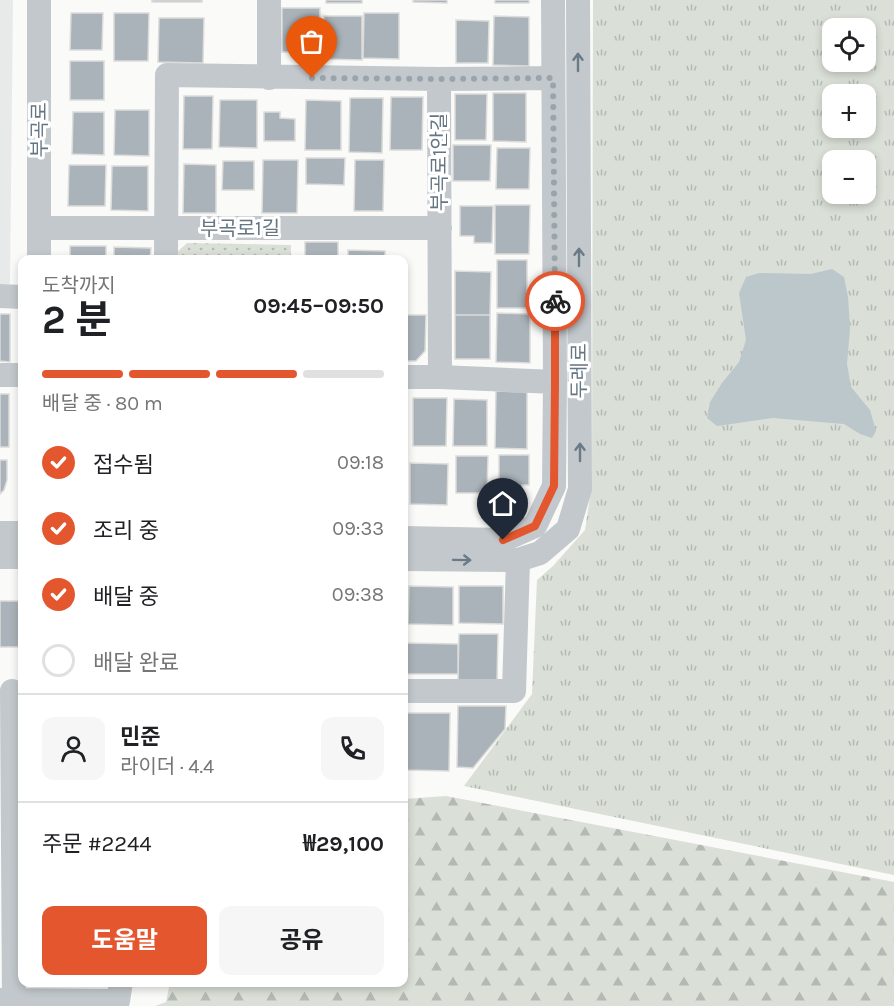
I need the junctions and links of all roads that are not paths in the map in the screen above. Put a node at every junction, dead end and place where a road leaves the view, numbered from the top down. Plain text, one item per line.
1 (39, 0) edge
2 (268, 0) edge
3 (553, 0) edge
4 (578, 0) edge
5 (269, 78) junction
6 (553, 78) junction
7 (439, 79) junction
8 (39, 228) junction
9 (166, 228) junction
10 (440, 228) junction
11 (39, 255) edge
12 (166, 255) edge
13 (0, 297) edge
14 (18, 297) edge
15 (0, 375) edge
16 (18, 375) edge
17 (408, 377) edge
18 (440, 377) junction
19 (555, 382) junction
20 (18, 532) edge
21 (0, 533) edge
22 (408, 538) edge
23 (0, 556) edge
24 (18, 556) edge
25 (408, 559) edge
26 (518, 560) junction
27 (11, 691) edge
28 (408, 691) edge
29 (120, 987) edge
30 (7, 1000) edge

1 - 8 street, 부곡로
2 - 5 street
3 - 6 street, 두레로
26 -> 4 street, 두레로
5 - 7 street
5 - 9 street
6 - 7 street
6 - 19 street, 두레로
7 - 10 street, 부곡로1안길
8 - 9 street, 부곡로1길
8 - 11 street, 부곡로
9 - 10 street, 부곡로1길
9 - 12 street
10 - 18 street, 부곡로1안길
13 - 14 street
15 - 16 street
17 - 18 street
18 - 19 street
19 - 22 street, 두레로
20 - 21 street
23 - 24 street
25 -> 26 street, 두레로
26 - 28 street
27 - 30 street
29 - 30 street

